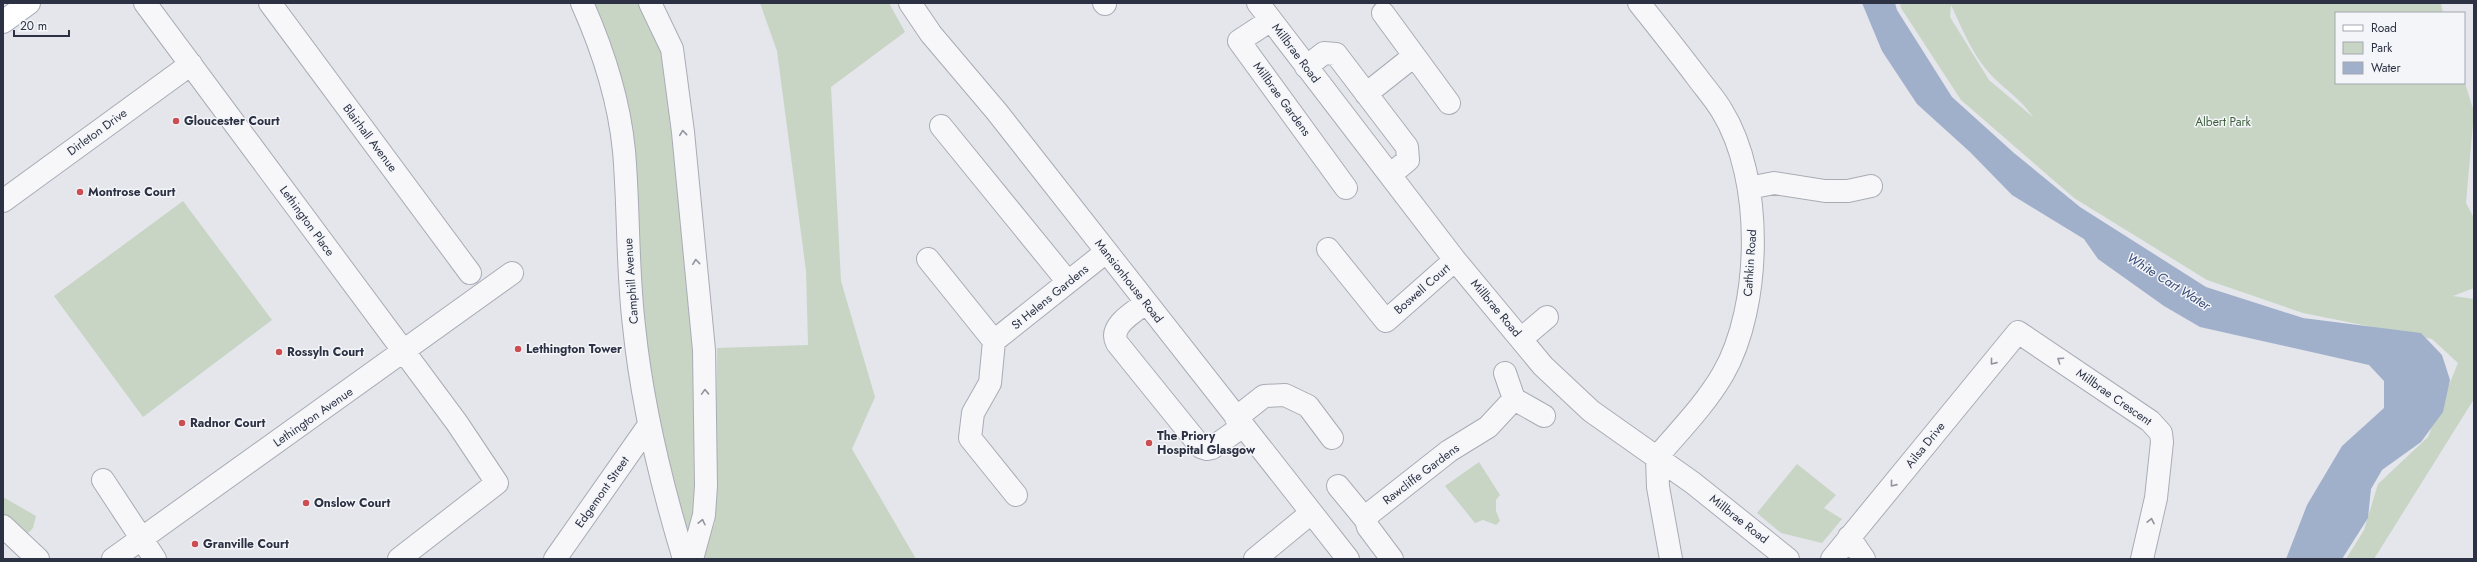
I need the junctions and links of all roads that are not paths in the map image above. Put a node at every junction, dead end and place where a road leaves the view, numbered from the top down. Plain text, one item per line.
1 (29, 3) edge
2 (145, 3) edge
3 (270, 3) edge
4 (582, 3) edge
5 (650, 3) edge
6 (910, 3) edge
7 (1639, 3) edge
8 (1265, 11) edge
9 (1383, 13) dead end
10 (3, 22) edge
11 (1414, 56) junction
12 (191, 64) junction
13 (1306, 67) junction
14 (1366, 94) junction
15 (1449, 103) dead end
16 (941, 126) dead end
17 (1390, 175) junction
18 (1871, 186) dead end
19 (1346, 188) dead end
20 (1749, 188) junction
21 (3, 200) edge
22 (1328, 250) dead end
23 (1106, 252) junction
24 (928, 259) dead end
25 (1455, 260) junction
26 (470, 273) dead end
27 (512, 273) dead end
28 (1068, 282) junction
29 (1146, 303) junction
30 (1547, 317) dead end
31 (2018, 332) joint
32 (1521, 339) junction
33 (994, 341) junction
34 (404, 352) junction
35 (1505, 374) dead end
36 (1514, 399) junction
37 (1544, 416) dead end
38 (1240, 422) junction
39 (649, 425) junction
40 (1332, 438) dead end
41 (1657, 457) junction
42 (103, 480) dead end
43 (1338, 486) dead end
44 (1016, 495) dead end
45 (1311, 513) junction
46 (1366, 520) junction
47 (3, 526) edge
48 (1849, 537) junction
49 (141, 539) junction
50 (38, 559) edge
51 (113, 559) edge
52 (155, 559) edge
53 (399, 559) edge
54 (555, 559) edge
55 (684, 559) edge
56 (692, 559) edge
57 (1255, 559) edge
58 (1348, 559) edge
59 (1392, 559) edge
60 (1671, 559) edge
61 (1788, 559) edge
62 (1832, 559) edge
63 (1864, 559) edge
64 (2142, 559) edge

1 - 10 main road
2 - 12 street, Lethington Place
3 - 26 street, Blairhall Avenue
4 - 39 street, Camphill Avenue
56 -> 5 street
6 - 23 street, Mansionhouse Road
7 - 20 street, Cathkin Road
8 - 13 street, Millbrae Road
8 - 19 street, Millbrae Gardens
9 - 11 street
11 - 14 street
11 - 15 street
12 - 21 street, Dirleton Drive
12 - 34 street, Lethington Place
13 - 14 street
13 - 17 street, Millbrae Road
14 - 17 street
16 - 28 street
17 - 25 street, Millbrae Road
18 - 20 street
20 - 41 street, Cathkin Road
22 - 25 street, Boswell Court
23 - 28 street, St Helens Gardens
23 - 29 street, Mansionhouse Road
24 - 33 street
25 - 32 street, Millbrae Road
27 - 34 street, Lethington Avenue
28 - 33 street, St Helens Gardens
29 - 38 street, Mansionhouse Road
29 - 38 street
30 - 32 street
31 -> 48 street, Ailsa Drive
64 -> 31 street, Millbrae Crescent
32 - 41 street, Millbrae Road
33 - 44 street
34 - 49 street, Lethington Avenue
34 - 53 street, Lethington Place
35 - 36 street
36 - 37 street
36 - 46 street, Rawcliffe Gardens
38 - 40 street
38 - 45 street, Mansionhouse Road
39 - 54 street, Edgemont Street
39 - 55 street, Camphill Avenue
41 - 60 street
41 - 61 street, Millbrae Road
42 - 49 street
43 - 46 street
45 - 57 street
45 - 58 street, Mansionhouse Road
46 - 59 street
47 - 50 street
48 - 62 street, Ailsa Drive
48 - 63 street
49 - 51 street, Lethington Avenue
49 - 52 street

